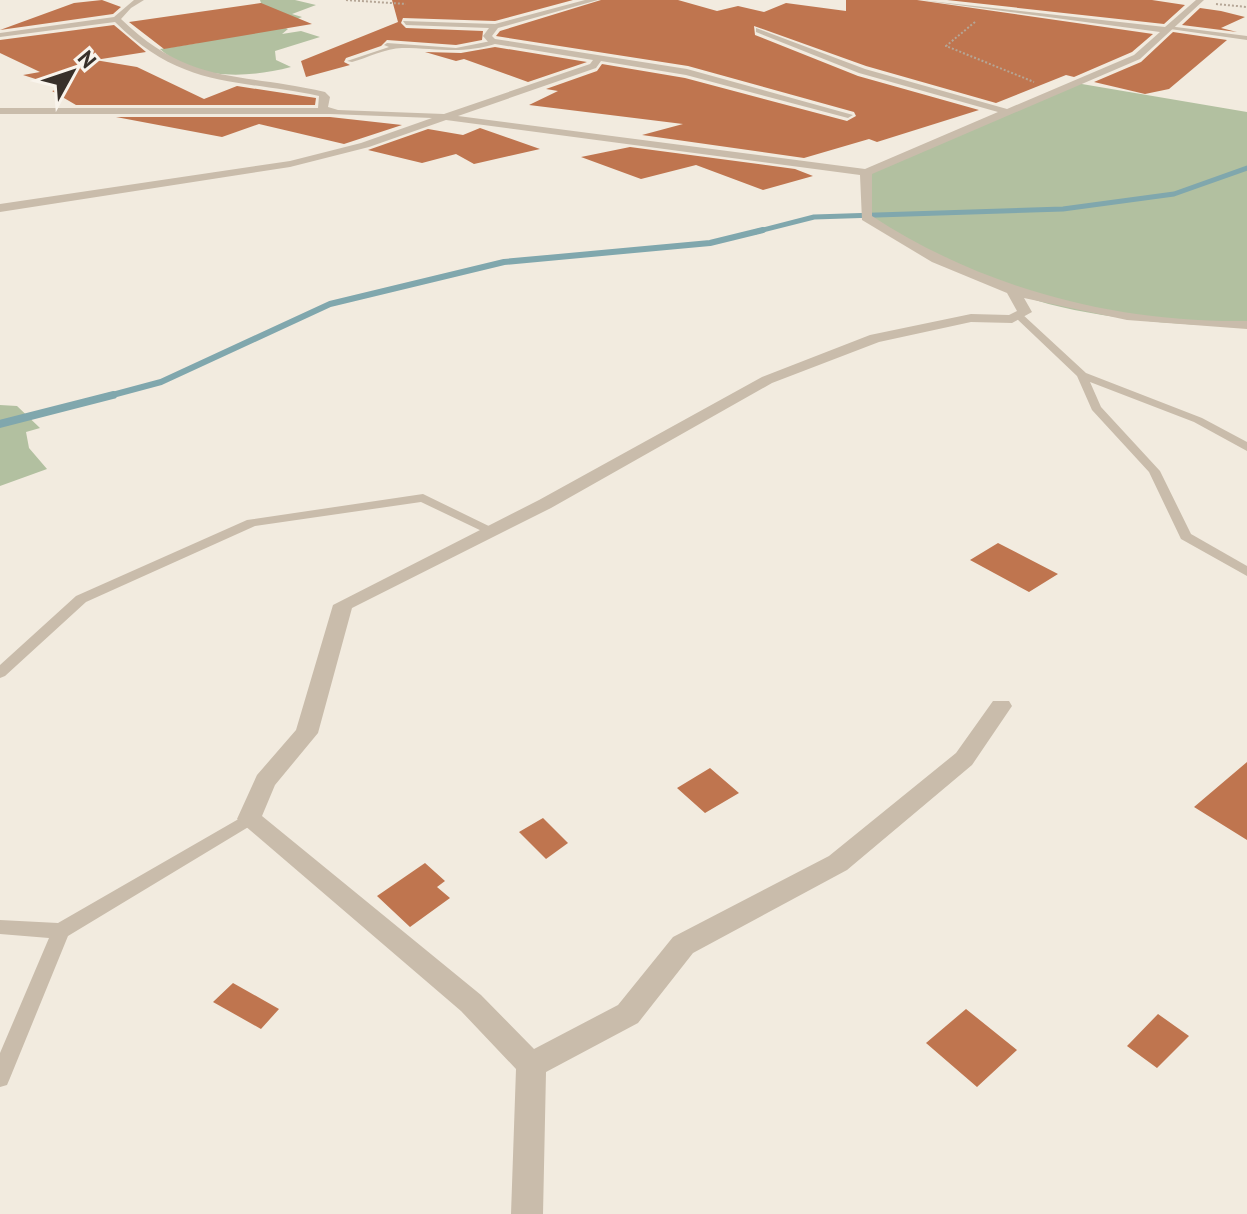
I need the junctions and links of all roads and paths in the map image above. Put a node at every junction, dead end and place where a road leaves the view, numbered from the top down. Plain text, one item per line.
1 (140, 0) edge
2 (594, 0) edge
3 (924, 0) edge
4 (1198, 1) edge
5 (965, 5) junction
6 (1247, 7) edge
7 (117, 19) junction
8 (406, 23) dead end
9 (495, 26) junction
10 (1168, 29) junction
11 (759, 30) dead end
12 (0, 35) edge
13 (1247, 38) edge
14 (496, 42) junction
15 (387, 45) dead end
16 (398, 45) junction
17 (599, 58) junction
18 (350, 61) dead end
19 (1037, 83) dead end
20 (0, 111) edge
21 (329, 111) junction
22 (1007, 112) junction
23 (848, 115) dead end
24 (447, 118) junction
25 (866, 172) junction
26 (0, 208) edge
27 (1014, 293) junction
28 (1018, 315) junction
29 (1247, 325) edge
30 (1082, 375) junction
31 (1247, 447) edge
32 (491, 530) junction
33 (1247, 572) edge
34 (0, 673) edge
35 (1001, 706) dead end
36 (249, 819) junction
37 (0, 927) edge
38 (61, 931) junction
39 (531, 1065) junction
40 (0, 1078) edge
41 (527, 1214) edge

1 - 7 street
2 - 9 street
3 - 5 street
4 - 6 path
4 - 10 street
5 - 10 street
5 - 19 path
7 - 12 street
7 - 21 street
8 - 9 street
9 - 14 street
10 - 13 lane
10 - 22 street
11 - 22 street
14 - 16 lane
14 - 17 street
15 - 16 lane
16 - 18 lane
17 - 23 street
17 - 24 street
20 - 21 street
21 - 24 street
22 - 25 street
24 - 25 street
24 - 26 street
25 - 27 street
27 - 28 street
27 - 29 street
28 - 30 lane
28 - 32 street
30 - 31 lane
30 - 33 lane
32 - 34 lane
32 - 36 street
35 - 39 street
36 - 38 lane
36 - 39 street
37 - 38 lane
38 - 40 lane
39 - 41 street

